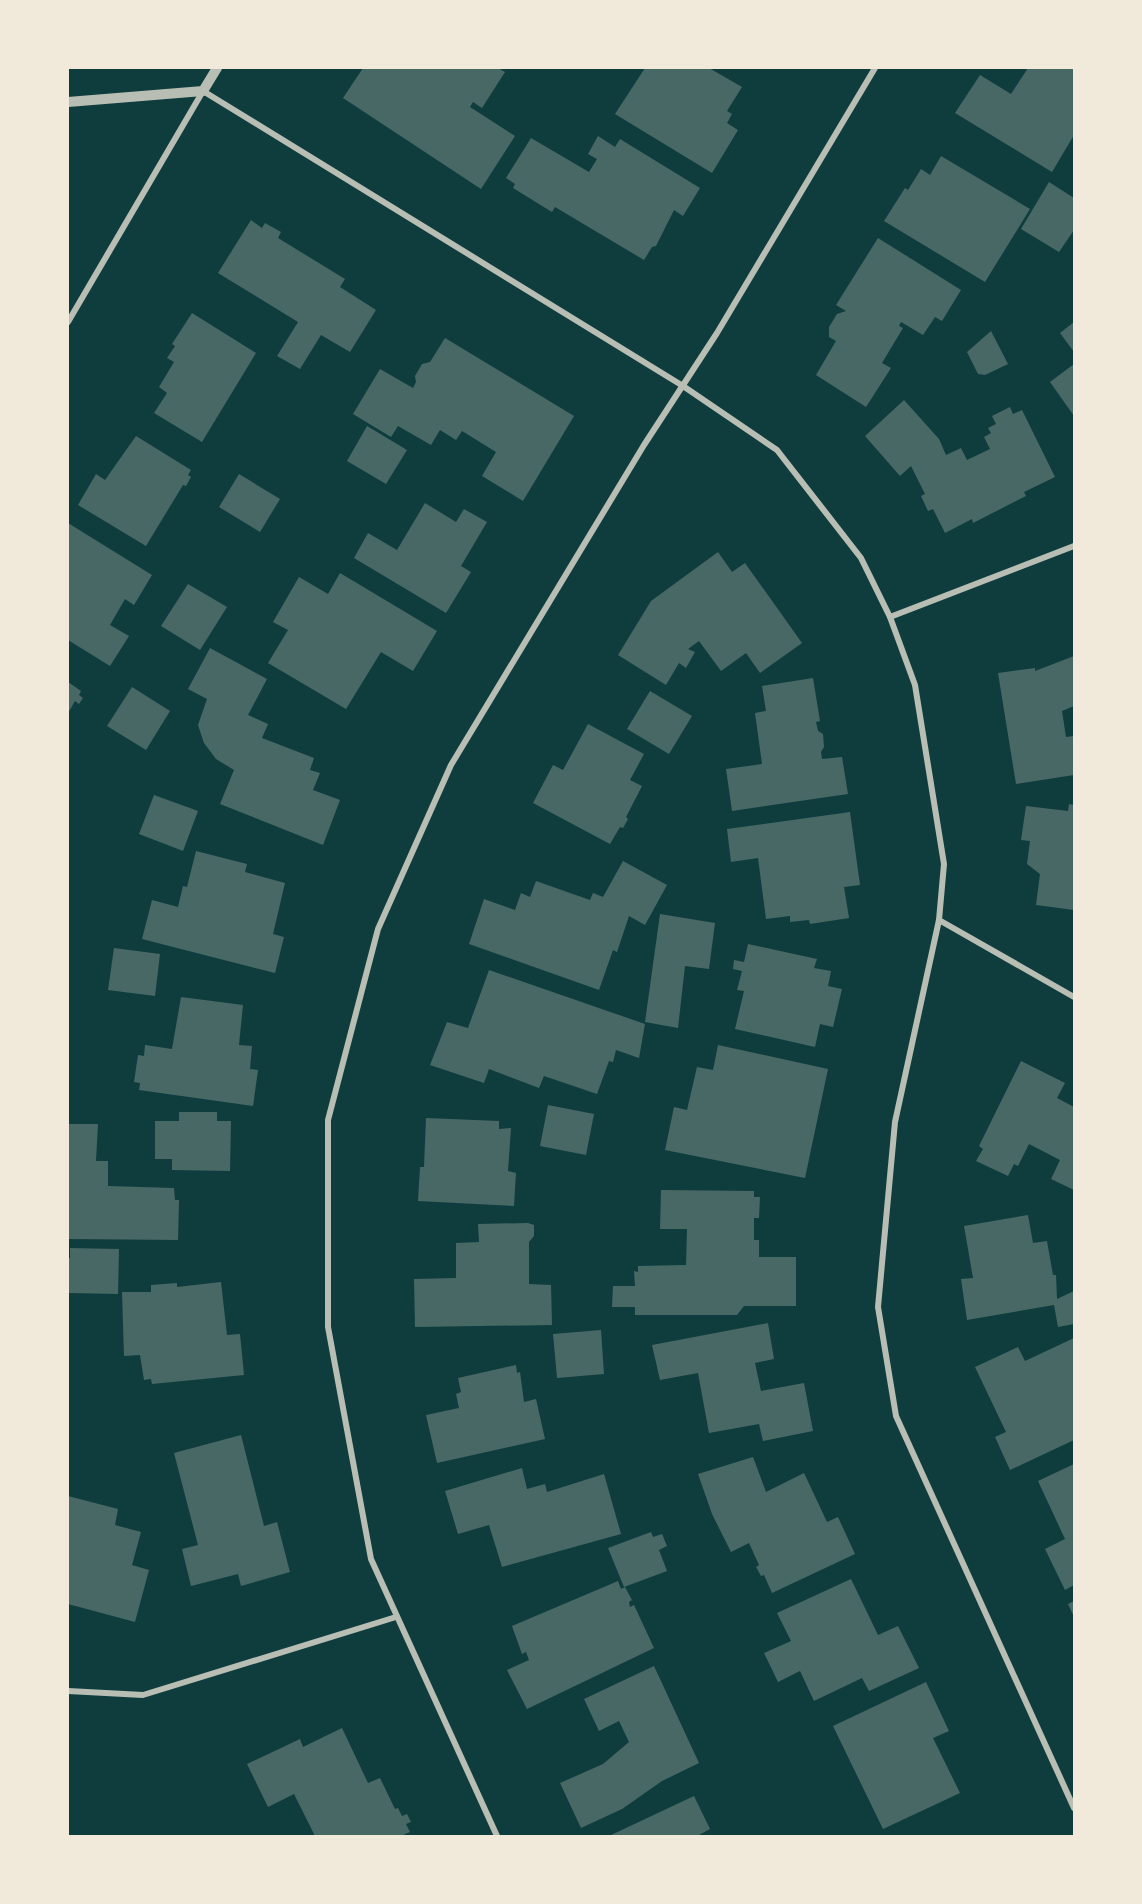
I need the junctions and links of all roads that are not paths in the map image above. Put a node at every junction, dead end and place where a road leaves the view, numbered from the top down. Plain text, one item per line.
1 (217, 68) edge
2 (875, 68) edge
3 (202, 92) junction
4 (68, 102) edge
5 (68, 322) edge
6 (683, 386) junction
7 (1074, 546) edge
8 (890, 617) junction
9 (939, 920) junction
10 (1074, 997) edge
11 (396, 1617) junction
12 (68, 1691) edge
13 (1074, 1808) edge
14 (497, 1836) edge

1 - 3 street
2 - 6 street
3 - 4 street
3 - 5 street
3 - 6 street
6 - 8 street
6 - 11 street
7 - 8 street
8 - 9 street
9 - 10 street
9 - 13 street
11 - 12 street
11 - 14 street

